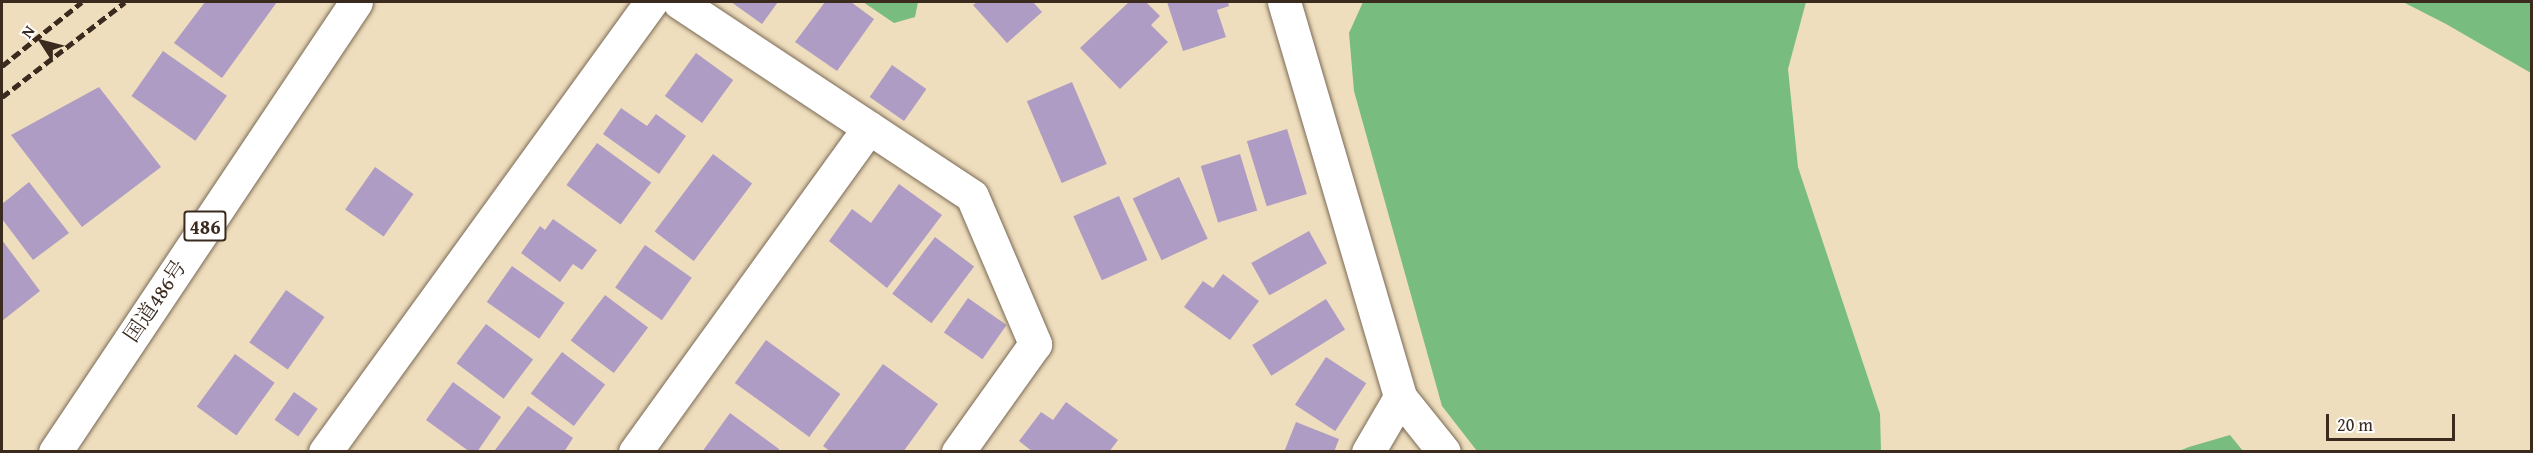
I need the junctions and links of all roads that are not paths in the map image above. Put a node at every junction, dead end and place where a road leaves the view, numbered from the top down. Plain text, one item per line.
1 (356, 2) edge
2 (651, 2) edge
3 (679, 2) edge
4 (1284, 2) edge
5 (869, 128) junction
6 (1400, 397) junction
7 (55, 452) edge
8 (325, 452) edge
9 (635, 452) edge
10 (958, 452) edge
11 (1368, 452) edge
12 (1444, 452) edge

1 - 7 main road, 国道486号 / 486
2 - 8 main road
3 - 5 main road
4 - 6 main road
5 - 9 main road
5 - 10 main road
6 - 11 main road
6 - 12 main road

